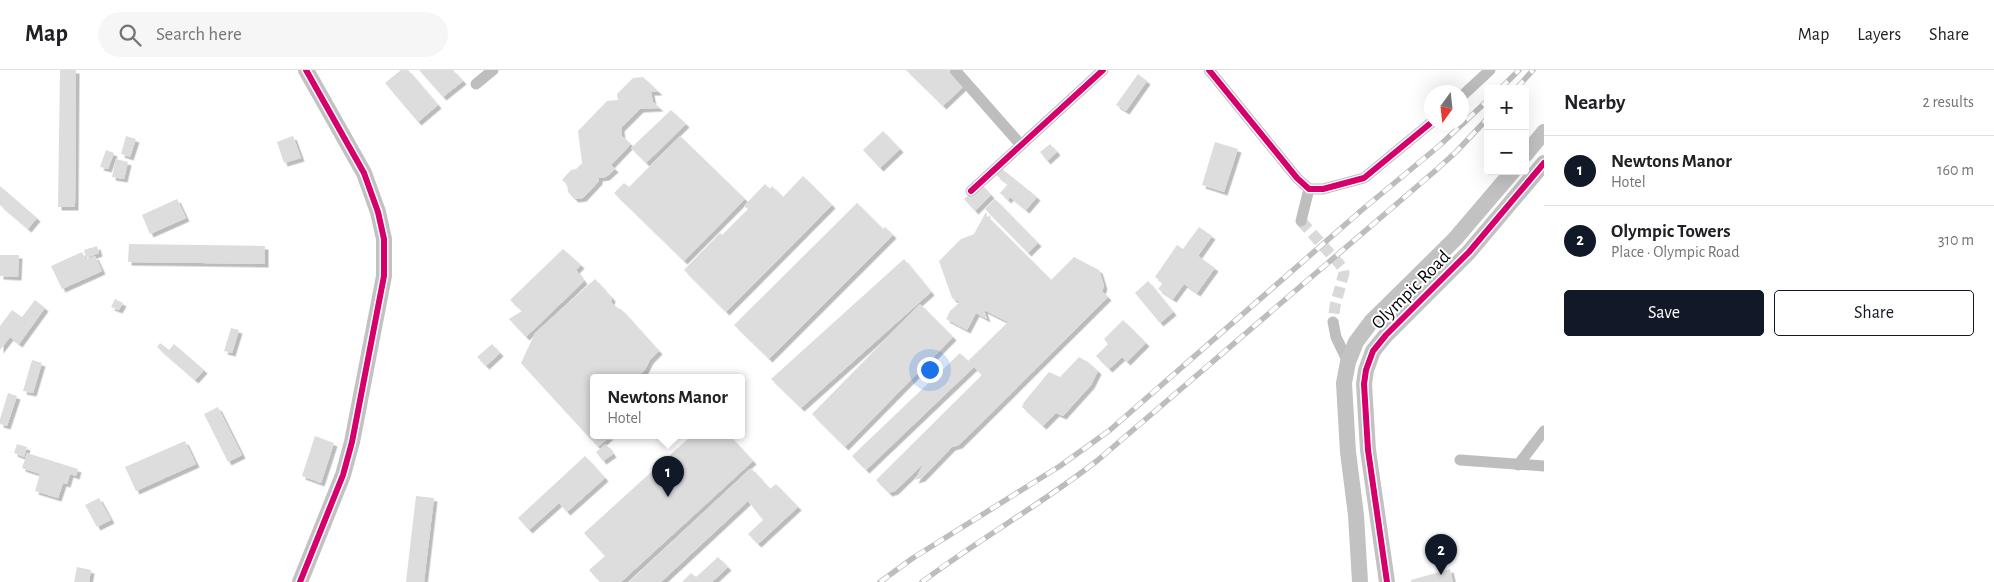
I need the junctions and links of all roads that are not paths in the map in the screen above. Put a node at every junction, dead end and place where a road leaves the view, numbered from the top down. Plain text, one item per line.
1 (306, 70) edge
2 (493, 70) edge
3 (955, 70) edge
4 (1103, 70) edge
5 (1209, 70) edge
6 (1490, 70) edge
7 (476, 84) dead end
8 (1469, 90) edge
9 (1424, 129) edge
10 (1544, 132) edge
11 (1021, 145) junction
12 (1529, 150) edge
13 (1544, 163) edge
14 (1509, 175) edge
15 (1309, 189) junction
16 (971, 191) dead end
17 (1301, 221) dead end
18 (1333, 322) tunnel mouth
19 (1348, 362) junction
20 (1544, 430) edge
21 (1460, 460) dead end
22 (1518, 465) junction
23 (1544, 466) edge
24 (300, 582) edge
25 (1360, 582) edge
26 (1387, 582) edge

1 - 24 street
2 - 7 street
3 - 11 street
4 - 11 street
5 - 15 street
6 - 8 street
9 - 15 street
10 - 12 street
11 - 16 street
13 - 26 street, Olympic Road
14 - 19 street, Olympic Road
15 - 17 street
18 - 19 street
19 - 25 street, Olympic Road
20 - 22 street
21 - 22 street
22 - 23 street

